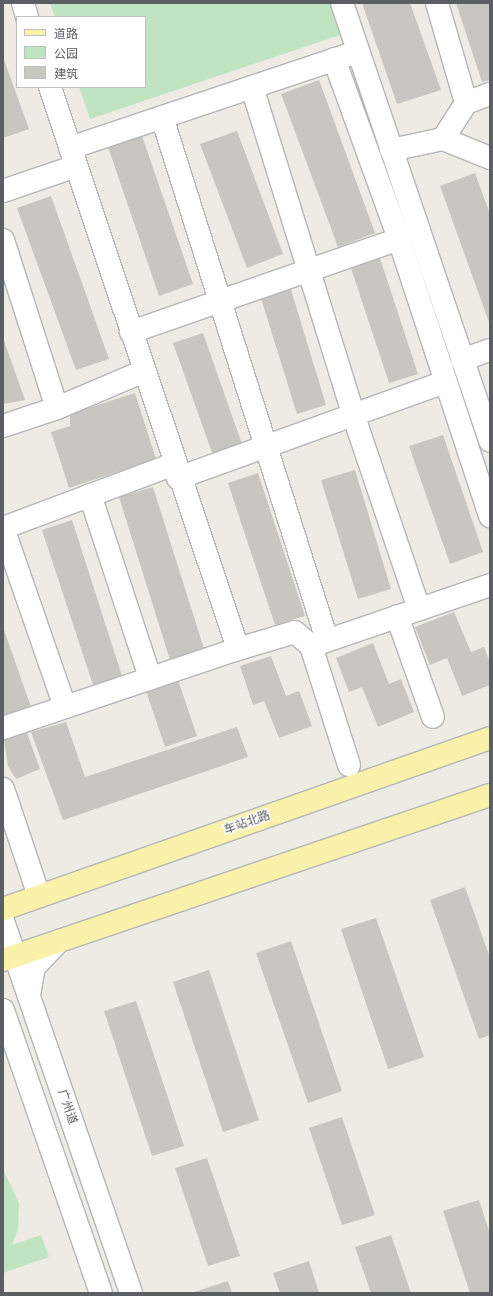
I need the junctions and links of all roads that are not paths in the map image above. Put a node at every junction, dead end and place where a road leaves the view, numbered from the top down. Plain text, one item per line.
1 (23, 3) edge
2 (342, 3) edge
3 (436, 3) edge
4 (27, 16) edge
5 (358, 52) junction
6 (334, 59) junction
7 (50, 88) edge
8 (252, 88) junction
9 (490, 94) edge
10 (466, 104) junction
11 (162, 117) junction
12 (443, 139) junction
13 (391, 150) junction
14 (73, 157) junction
15 (489, 161) edge
16 (3, 191) edge
17 (399, 239) junction
18 (3, 240) edge
19 (310, 270) junction
20 (220, 301) junction
21 (131, 332) junction
22 (490, 350) edge
23 (462, 360) junction
24 (144, 371) junction
25 (445, 382) junction
26 (57, 408) junction
27 (354, 417) junction
28 (3, 426) edge
29 (490, 441) edge
30 (267, 446) junction
31 (176, 471) junction
32 (90, 495) junction
33 (490, 516) edge
34 (4, 536) edge
35 (488, 591) edge
36 (418, 609) junction
37 (397, 616) junction
38 (319, 643) junction
39 (238, 649) junction
40 (150, 678) junction
41 (65, 707) junction
42 (433, 717) dead end
43 (3, 728) edge
44 (490, 738) edge
45 (349, 765) dead end
46 (3, 788) edge
47 (490, 795) edge
48 (45, 894) junction
49 (3, 919) edge
50 (60, 940) junction
51 (9, 957) edge
52 (30, 998) junction
53 (3, 1010) edge
54 (101, 1293) edge
55 (131, 1293) edge

1 - 4 street
2 - 5 street
3 - 10 street
5 - 6 street
5 - 13 street
6 - 8 street
6 - 17 street
7 - 14 street
8 - 11 street
8 - 19 street
9 - 10 street
10 - 12 street
11 - 14 street
11 - 20 street
12 - 13 street
12 - 15 street
13 - 23 street
14 - 16 street
14 - 21 street
17 - 19 street
17 - 25 street
18 - 26 street
19 - 20 street
19 - 27 street
20 - 21 street
20 - 30 street
21 - 24 street
22 - 23 street
23 - 29 street
24 - 26 street
24 - 31 street
25 - 27 street
25 - 33 street
26 - 28 street
27 - 30 street
27 - 36 street
30 - 31 street
30 - 38 street
31 - 32 street
31 - 39 street
32 - 34 street
32 - 40 street
34 - 41 street
35 - 36 street
36 - 37 street
37 - 38 street
37 - 42 street
38 - 39 street
38 - 45 street
39 - 40 street
40 - 41 street
41 - 43 street
44 - 48 main road, 车站北路
46 - 48 street
47 - 50 main road
48 - 49 main road, 车站北路
49 - 51 street, 广州道
50 - 51 main road
50 - 52 street
51 - 52 street, 广州道
52 - 55 street, 广州道
53 - 54 street

